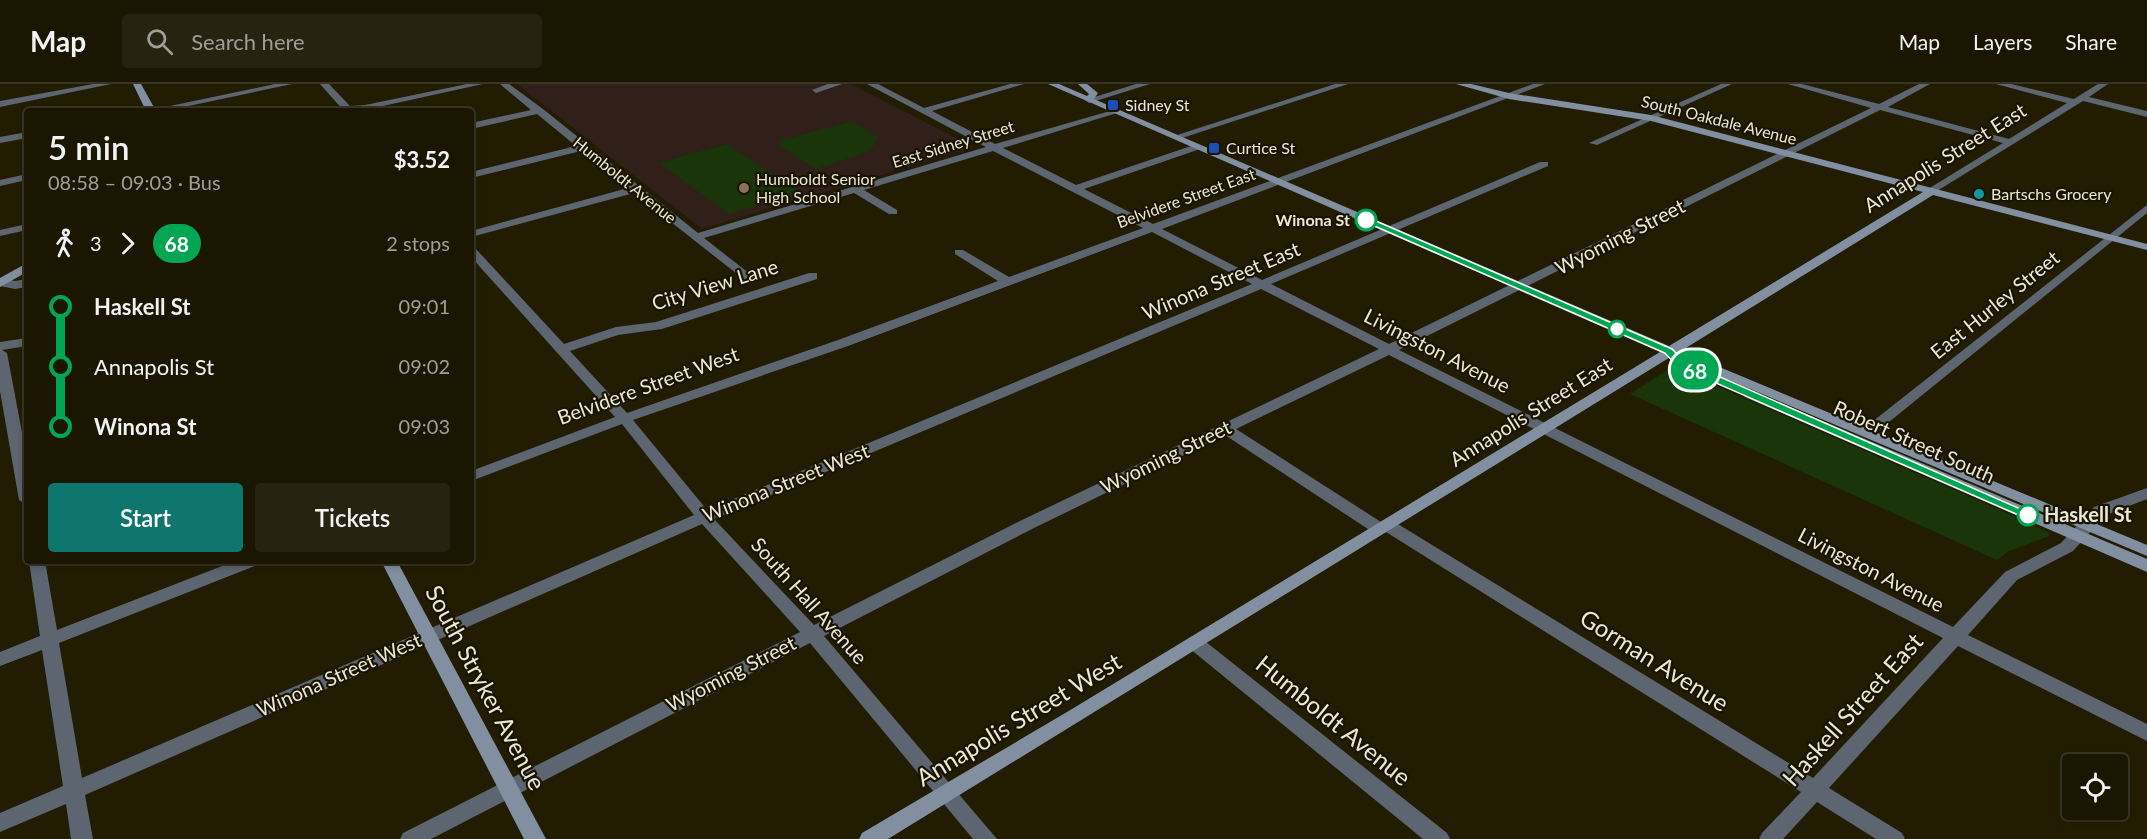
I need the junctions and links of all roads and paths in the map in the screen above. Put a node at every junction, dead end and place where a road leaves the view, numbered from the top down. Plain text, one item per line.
1 (107, 84) edge
2 (137, 84) edge
3 (288, 84) edge
4 (324, 84) edge
5 (461, 84) edge
6 (479, 84) edge
7 (504, 84) edge
8 (838, 84) edge
9 (871, 84) edge
10 (1020, 84) edge
11 (1052, 84) edge
12 (1146, 84) edge
13 (1344, 84) edge
14 (1460, 84) edge
15 (1541, 84) edge
16 (1728, 84) edge
17 (1792, 84) edge
18 (1926, 84) edge
19 (2000, 84) edge
20 (2104, 84) edge
21 (1083, 85) edge
22 (816, 90) dead end
23 (1071, 92) junction
24 (1509, 96) junction
25 (1089, 100) junction
26 (2078, 100) junction
27 (0, 104) edge
28 (1880, 107) junction
29 (149, 108) edge
30 (166, 108) edge
31 (344, 108) edge
32 (355, 108) edge
33 (365, 108) edge
34 (540, 111) junction
35 (924, 111) junction
36 (1114, 111) junction
37 (2147, 114) edge
38 (1651, 118) junction
39 (474, 125) edge
40 (24, 136) edge
41 (1176, 137) junction
42 (0, 140) edge
43 (2011, 142) junction
44 (1594, 143) dead end
45 (584, 147) junction
46 (994, 147) junction
47 (1197, 147) junction
48 (1790, 153) junction
49 (1544, 164) dead end
50 (474, 174) edge
51 (24, 178) edge
52 (1278, 182) junction
53 (0, 183) edge
54 (637, 189) junction
55 (855, 189) junction
56 (1075, 189) junction
57 (1932, 190) junction
58 (2147, 208) edge
59 (892, 212) dead end
60 (24, 228) edge
61 (1151, 228) junction
62 (1390, 230) junction
63 (0, 233) edge
64 (474, 233) edge
65 (697, 237) junction
66 (2110, 237) junction
67 (2147, 247) edge
68 (959, 252) dead end
69 (474, 253) edge
70 (24, 269) edge
71 (813, 276) dead end
72 (746, 277) dead end
73 (0, 282) edge
74 (1008, 282) junction
75 (24, 284) edge
76 (1261, 285) junction
77 (1519, 287) junction
78 (24, 342) edge
79 (843, 343) joint
80 (0, 346) edge
81 (560, 350) junction
82 (1389, 350) junction
83 (1669, 351) junction
84 (0, 353) edge
85 (624, 418) junction
86 (20, 420) edge
87 (1226, 429) junction
88 (1544, 429) junction
89 (912, 432) joint
90 (1868, 432) junction
91 (24, 466) edge
92 (474, 475) edge
93 (2147, 494) edge
94 (704, 517) junction
95 (1383, 527) junction
96 (2082, 531) junction
97 (2147, 551) edge
98 (38, 564) edge
99 (243, 564) edge
100 (391, 564) edge
101 (2147, 566) edge
102 (811, 633) junction
103 (428, 636) junction
104 (1956, 636) junction
105 (50, 639) junction
106 (1195, 643) junction
107 (0, 659) edge
108 (2147, 733) edge
109 (510, 789) junction
110 (1815, 790) junction
111 (73, 791) junction
112 (946, 794) junction
113 (0, 823) edge
114 (82, 839) edge
115 (411, 839) edge
116 (535, 839) edge
117 (870, 839) edge
118 (986, 839) edge
119 (1439, 839) edge
120 (1770, 839) edge
121 (1894, 839) edge

1 - 27 street
2 - 29 street
3 - 30 street
4 - 31 street
5 - 32 street
6 - 33 street
7 - 34 street, Humboldt Avenue
8 - 22 street
9 - 35 street, Livingston Avenue
10 - 35 street
11 - 23 street, Robert Street South
12 - 25 street
13 - 41 street
14 - 24 street, South Oakdale Avenue
15 - 24 street, Belvidere Street East
16 - 38 street
17 - 28 street
18 - 28 street, Wyoming Street
19 - 26 street
20 - 26 street, Annapolis Street East
21 - 23 street
21 - 25 street
23 - 25 street, Robert Street South
24 - 38 street, South Oakdale Avenue
24 - 52 street, Belvidere Street East
25 - 36 street, Robert Street South
26 - 37 street
26 - 43 street, Annapolis Street East
28 - 43 street
28 - 48 street, Wyoming Street
34 - 39 street
34 - 45 street, Humboldt Avenue
35 - 46 street, Livingston Avenue
36 - 41 street, Robert Street South
36 - 46 street, East Sidney Street
38 - 44 street
38 - 48 street, South Oakdale Avenue
40 - 42 street
41 - 47 street, Robert Street South
43 - 57 street, Annapolis Street East
45 - 50 street
45 - 54 street, Humboldt Avenue
46 - 55 street, East Sidney Street
46 - 56 street, Livingston Avenue
47 - 52 street, Robert Street South
47 - 56 street
48 - 57 street, South Oakdale Avenue
48 - 77 street, Wyoming Street
49 - 62 street, Winona Street East
51 - 53 street
52 - 61 street, Belvidere Street East
52 - 62 street, Robert Street South
54 - 64 street
54 - 65 street, Humboldt Avenue
55 - 59 street
55 - 65 street, East Sidney Street
56 - 61 street, Livingston Avenue
57 - 66 street, South Oakdale Avenue
57 - 83 street, Annapolis Street East
58 - 66 street, East Hurley Street
60 - 63 street
61 - 74 street, Belvidere Street East
61 - 76 street, Livingston Avenue
62 - 76 street, Winona Street East
62 - 77 street, Robert Street South
65 - 72 street, Humboldt Avenue
66 - 67 street, South Oakdale Avenue
66 - 90 street, East Hurley Street
68 - 74 street
69 - 81 street, South Hall Avenue
70 - 73 street
71 - 81 street, City View Lane
73 - 75 street
74 - 79 street, Belvidere Street East
76 - 82 street, Livingston Avenue
76 - 89 street, Winona Street East
77 - 82 street, Wyoming Street
77 - 83 street, Robert Street South
78 - 80 street
79 - 85 street, Belvidere Street West
81 - 85 street, South Hall Avenue
82 - 87 street, Wyoming Street
82 - 88 street, Livingston Avenue
83 - 88 street, Annapolis Street East
83 - 90 street, Robert Street South
83 - 96 street, Robert Street South
84 - 86 street
85 - 92 street, Belvidere Street West
85 - 94 street, South Hall Avenue
86 - 91 street
87 - 95 street, Gorman Avenue
87 - 102 street, Wyoming Street
88 - 95 street, Annapolis Street East
88 - 104 street, Livingston Avenue
89 - 94 street, Winona Street West
90 - 96 street, Robert Street South
93 - 96 street, Haskell Street East
94 - 102 street, South Hall Avenue
94 - 103 street, Winona Street West
95 - 106 street, Annapolis Street East
95 - 110 street, Gorman Avenue
96 - 97 street, Robert Street South
96 - 101 street, Robert Street South
96 - 104 street, Haskell Street East
98 - 105 street
99 - 105 street
100 - 103 street, South Stryker Avenue
102 - 109 street, Wyoming Street
102 - 112 street, South Hall Avenue
103 - 109 street, South Stryker Avenue
103 - 111 street, Winona Street West
104 - 108 street, Livingston Avenue
104 - 110 street, Haskell Street East
105 - 107 street
105 - 111 street
106 - 112 street, Annapolis Street West
106 - 119 street, Humboldt Avenue
109 - 115 street, Wyoming Street
109 - 116 street, South Stryker Avenue
110 - 120 street, Haskell Street East
110 - 121 street, Gorman Avenue
111 - 113 street, Winona Street West
111 - 114 street
112 - 117 street, Annapolis Street West
112 - 118 street, South Hall Avenue

